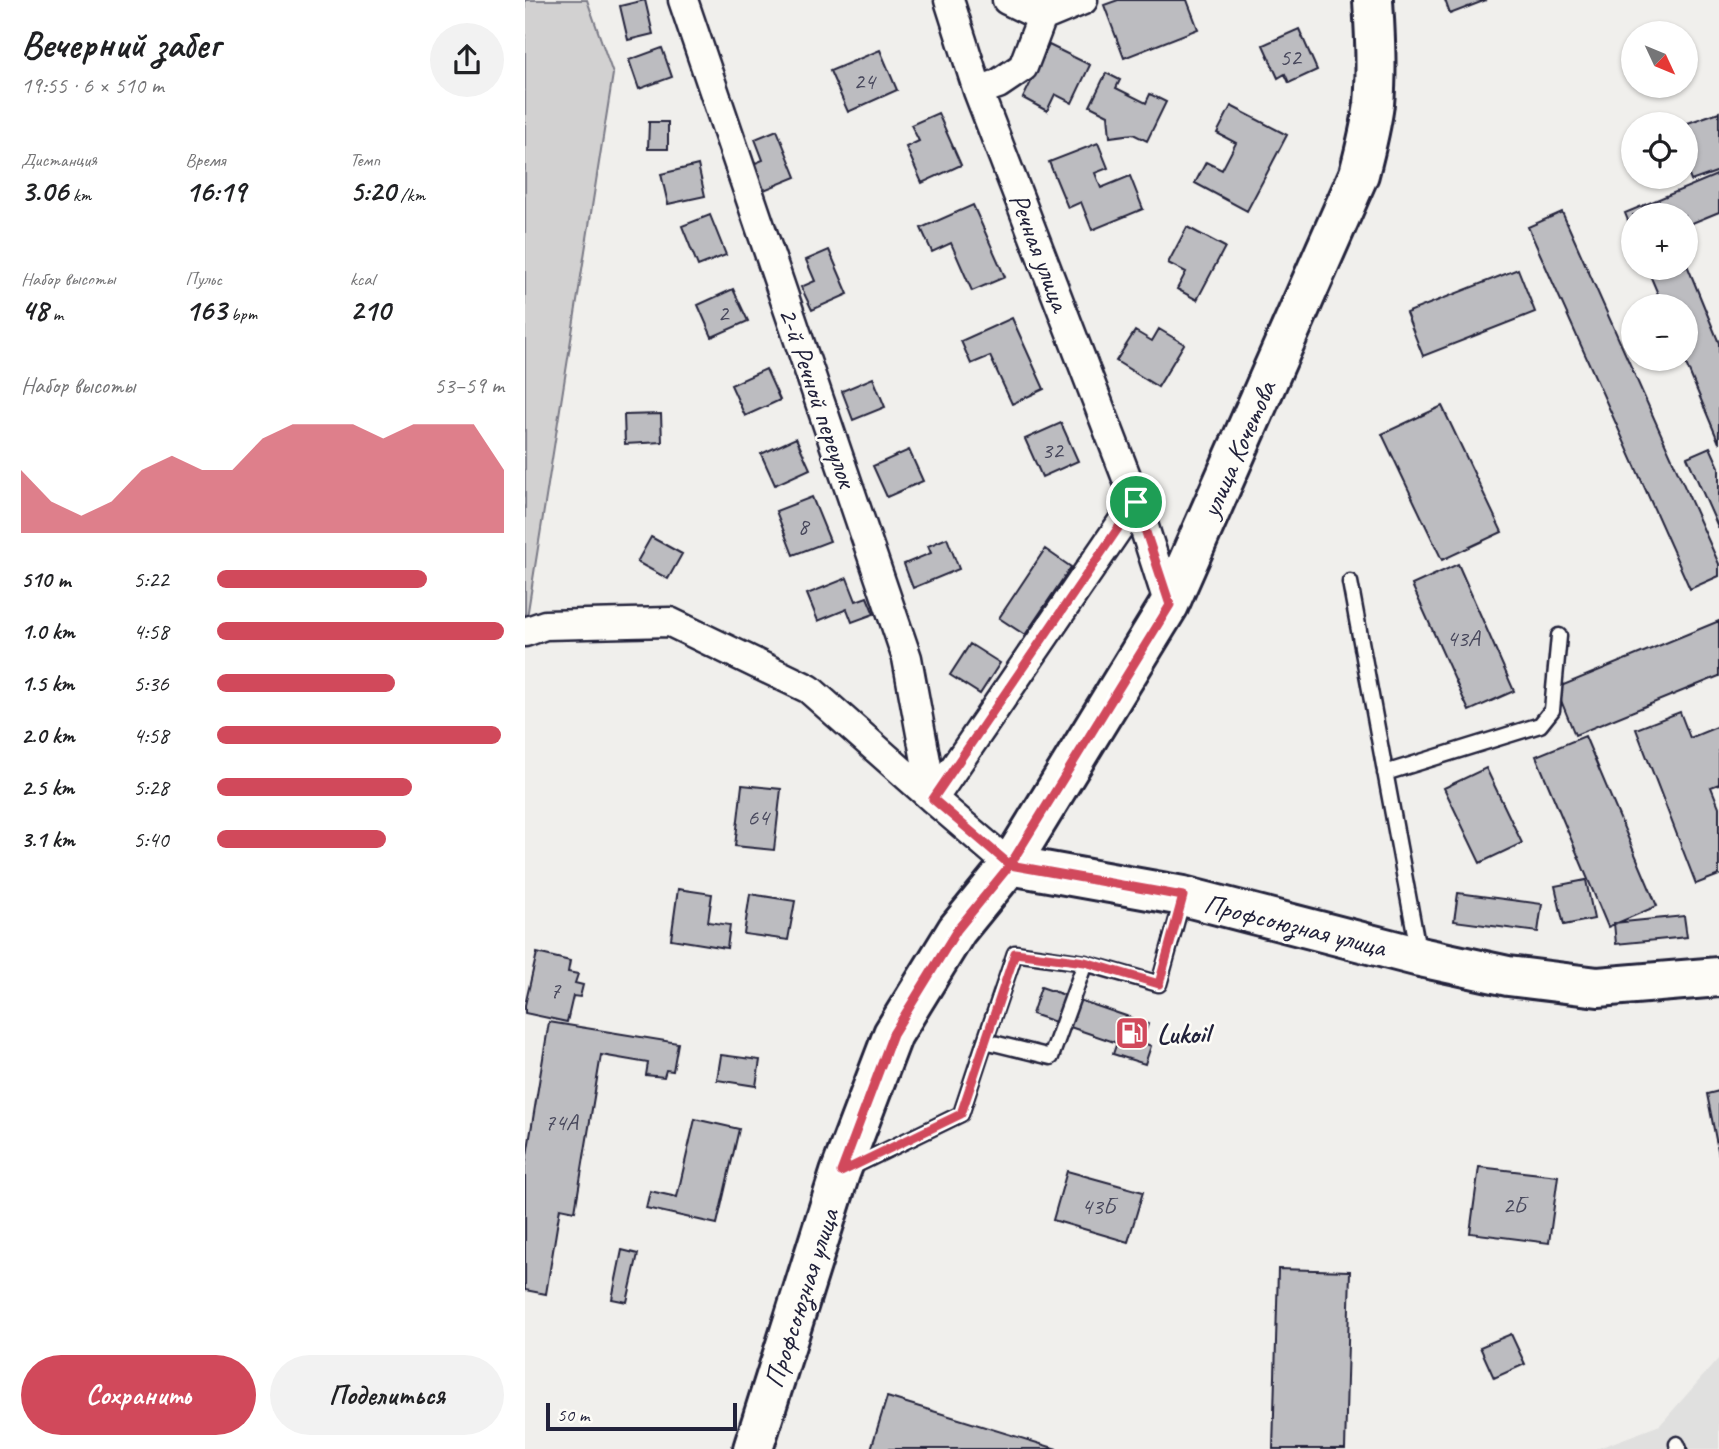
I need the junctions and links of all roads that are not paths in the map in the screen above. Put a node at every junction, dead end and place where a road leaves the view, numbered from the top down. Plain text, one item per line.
1 (683, 0) edge
2 (949, 0) edge
3 (1007, 0) edge
4 (1083, 0) edge
5 (1373, 0) edge
6 (1042, 17) junction
7 (978, 91) junction
8 (1136, 502) junction
9 (1350, 582) dead end
10 (1170, 605) junction
11 (525, 632) edge
12 (1559, 636) dead end
13 (1385, 773) junction
14 (933, 799) junction
15 (1010, 865) junction
16 (1183, 896) junction
17 (1420, 957) junction
18 (1085, 962) junction
19 (1719, 977) edge
20 (985, 1041) junction
21 (841, 1172) junction
22 (753, 1449) edge

1 - 14 street, 2-й Речной переулок
2 - 7 street, Речная улица
3 - 6 street
4 - 6 street
5 - 10 main road, улица Кочетова
6 - 7 street
7 - 8 street, Речная улица
8 - 10 street, Речная улица
8 - 14 street
9 - 13 lane
10 - 15 main road, улица Кочетова
11 - 14 street
12 - 13 lane
13 - 17 lane
14 - 15 street
15 - 16 main road, Профсоюзная улица
15 - 21 main road, Профсоюзная улица
16 - 17 main road, Профсоюзная улица
16 - 18 lane
17 - 19 main road, Профсоюзная улица
18 - 20 lane
18 - 20 lane
20 - 21 lane
21 - 22 main road, Профсоюзная улица

